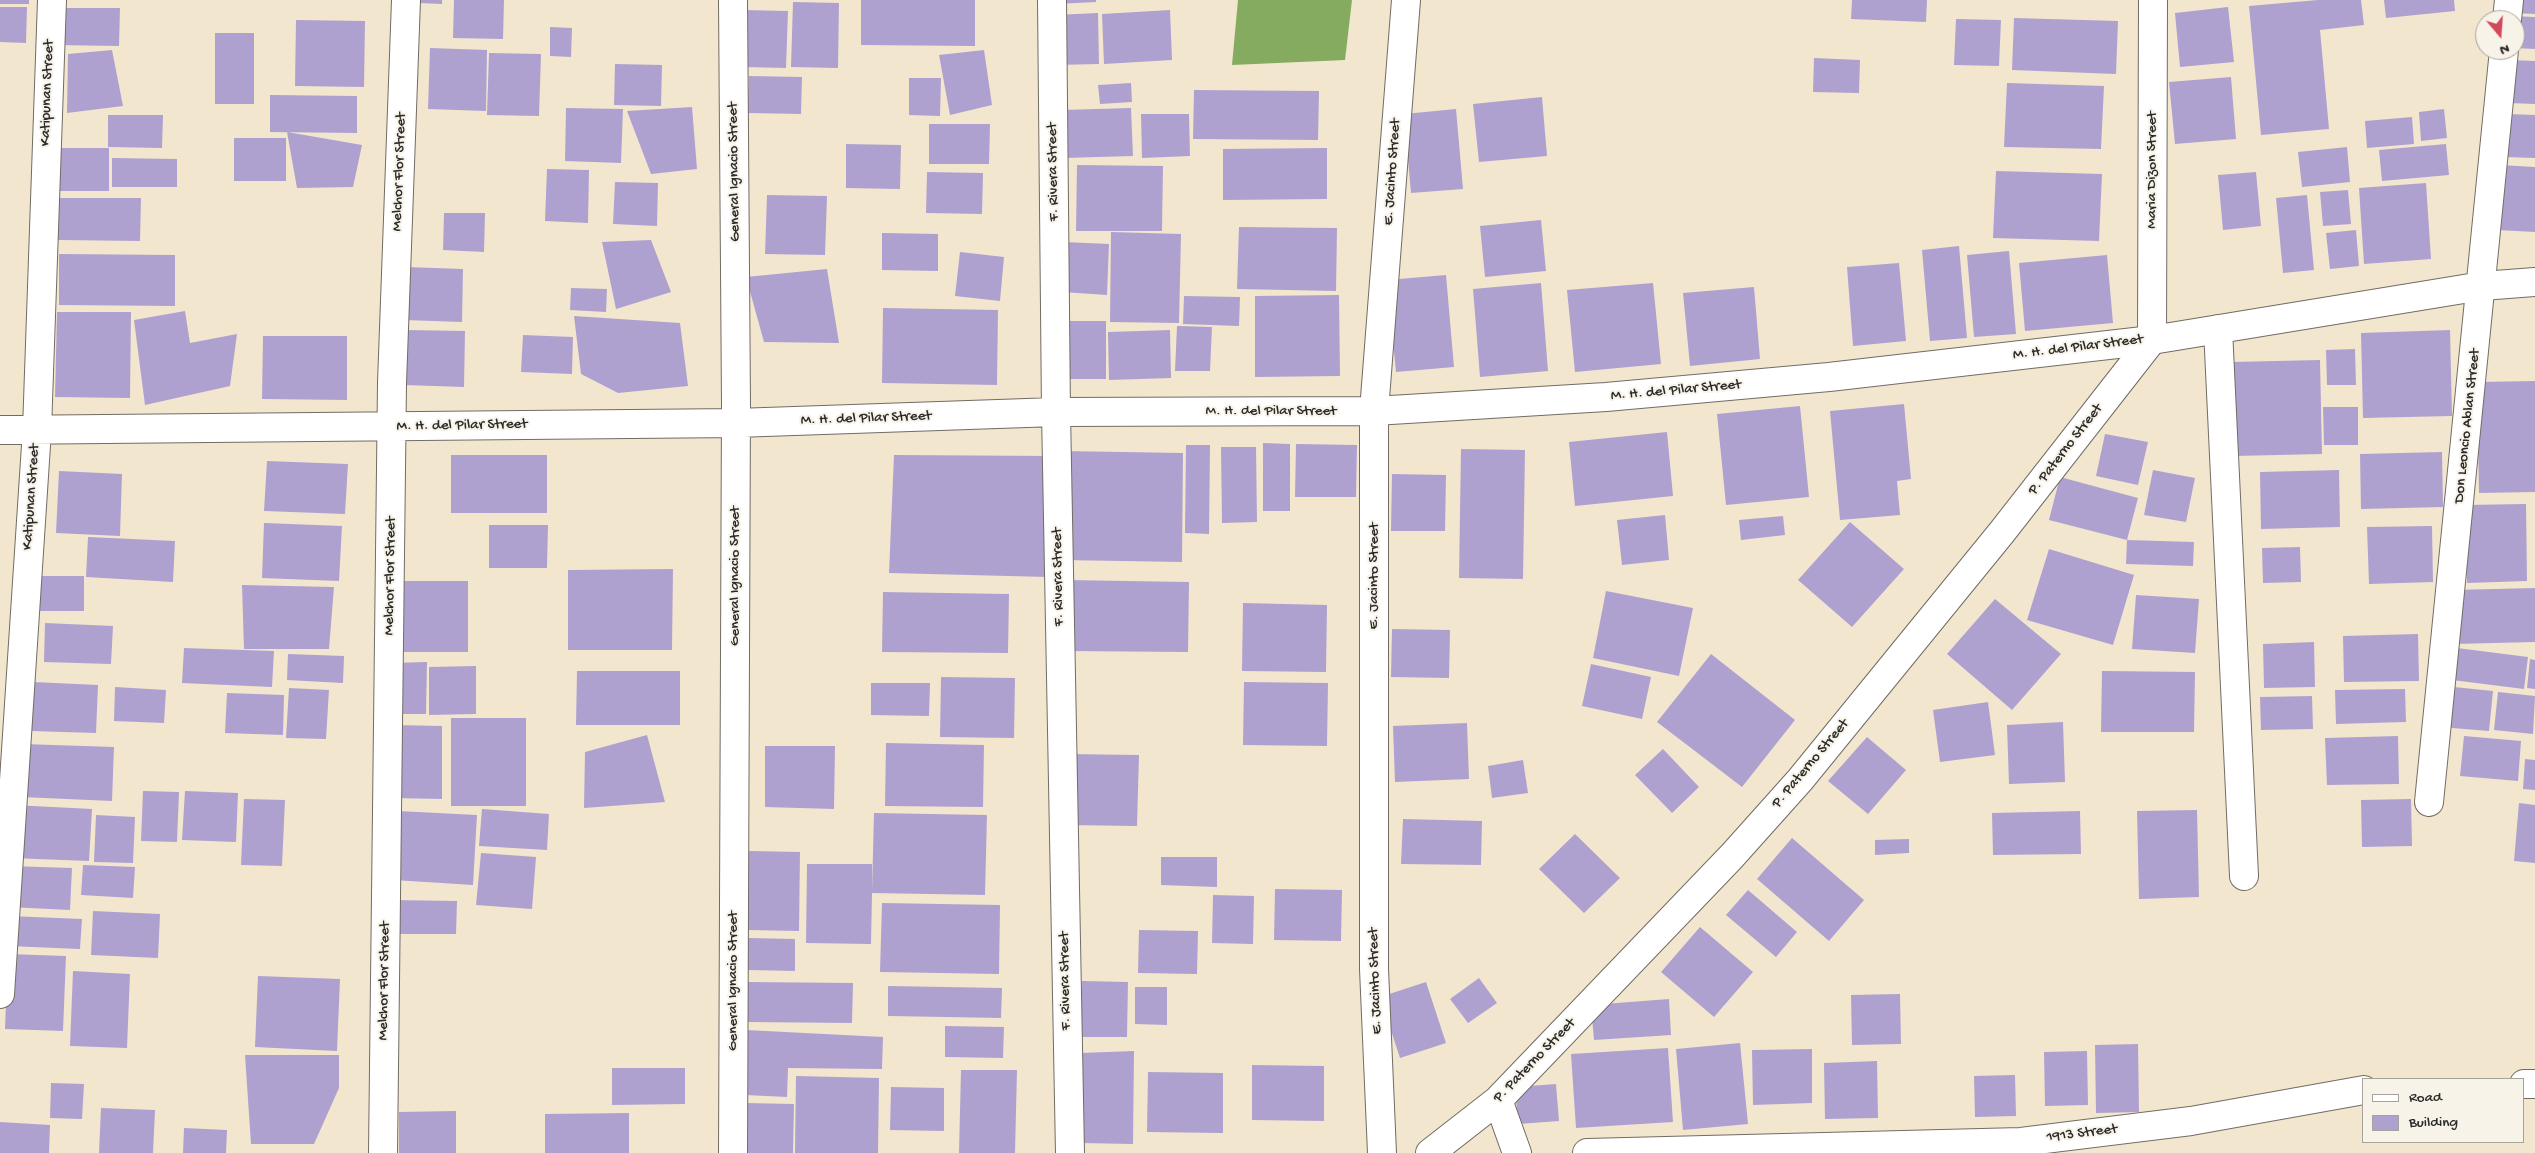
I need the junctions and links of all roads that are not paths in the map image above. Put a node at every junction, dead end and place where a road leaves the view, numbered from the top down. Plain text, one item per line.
1 (52, 0) edge
2 (406, 0) edge
3 (733, 0) edge
4 (1052, 0) edge
5 (1406, 0) edge
6 (2153, 0) edge
7 (2503, 60) edge
8 (2535, 282) edge
9 (2482, 286) junction
10 (2218, 329) junction
11 (2152, 340) junction
12 (1374, 411) junction
13 (1056, 412) junction
14 (736, 423) junction
15 (392, 427) junction
16 (0, 430) edge
17 (37, 430) junction
18 (2429, 802) dead end
19 (2244, 876) dead end
20 (0, 994) edge
21 (2362, 1090) edge
22 (1498, 1100) junction
23 (383, 1153) edge
24 (733, 1153) edge
25 (1070, 1153) edge
26 (1382, 1153) edge
27 (1430, 1153) edge
28 (1517, 1153) edge
29 (1587, 1153) edge

1 - 17 street, Katipunan Street
2 - 15 street, Melchor Flor Street
3 - 14 street, General Ignacio Street
4 - 13 street, F. Rivera Street
5 - 12 street, E. Jacinto Street
6 - 11 street, Maria Dizon Street
7 - 9 street, Don Leoncio Ablan Street
8 - 9 street, M. H. del Pilar Street
9 - 10 street, M. H. del Pilar Street
9 - 18 street, Don Leoncio Ablan Street
10 - 11 street, M. H. del Pilar Street
10 - 19 street
11 - 12 street, M. H. del Pilar Street
11 - 22 street, P. Paterno Street
12 - 13 street, M. H. del Pilar Street
12 - 26 street, E. Jacinto Street
13 - 14 street, M. H. del Pilar Street
13 - 25 street, F. Rivera Street
14 - 15 street, M. H. del Pilar Street
14 - 24 street, General Ignacio Street
15 - 17 street, M. H. del Pilar Street
15 - 23 street, Melchor Flor Street
16 - 17 street, M. H. del Pilar Street
17 - 20 street, Katipunan Street
21 - 29 street, 1913 Street
22 - 27 street, P. Paterno Street
22 - 28 street

